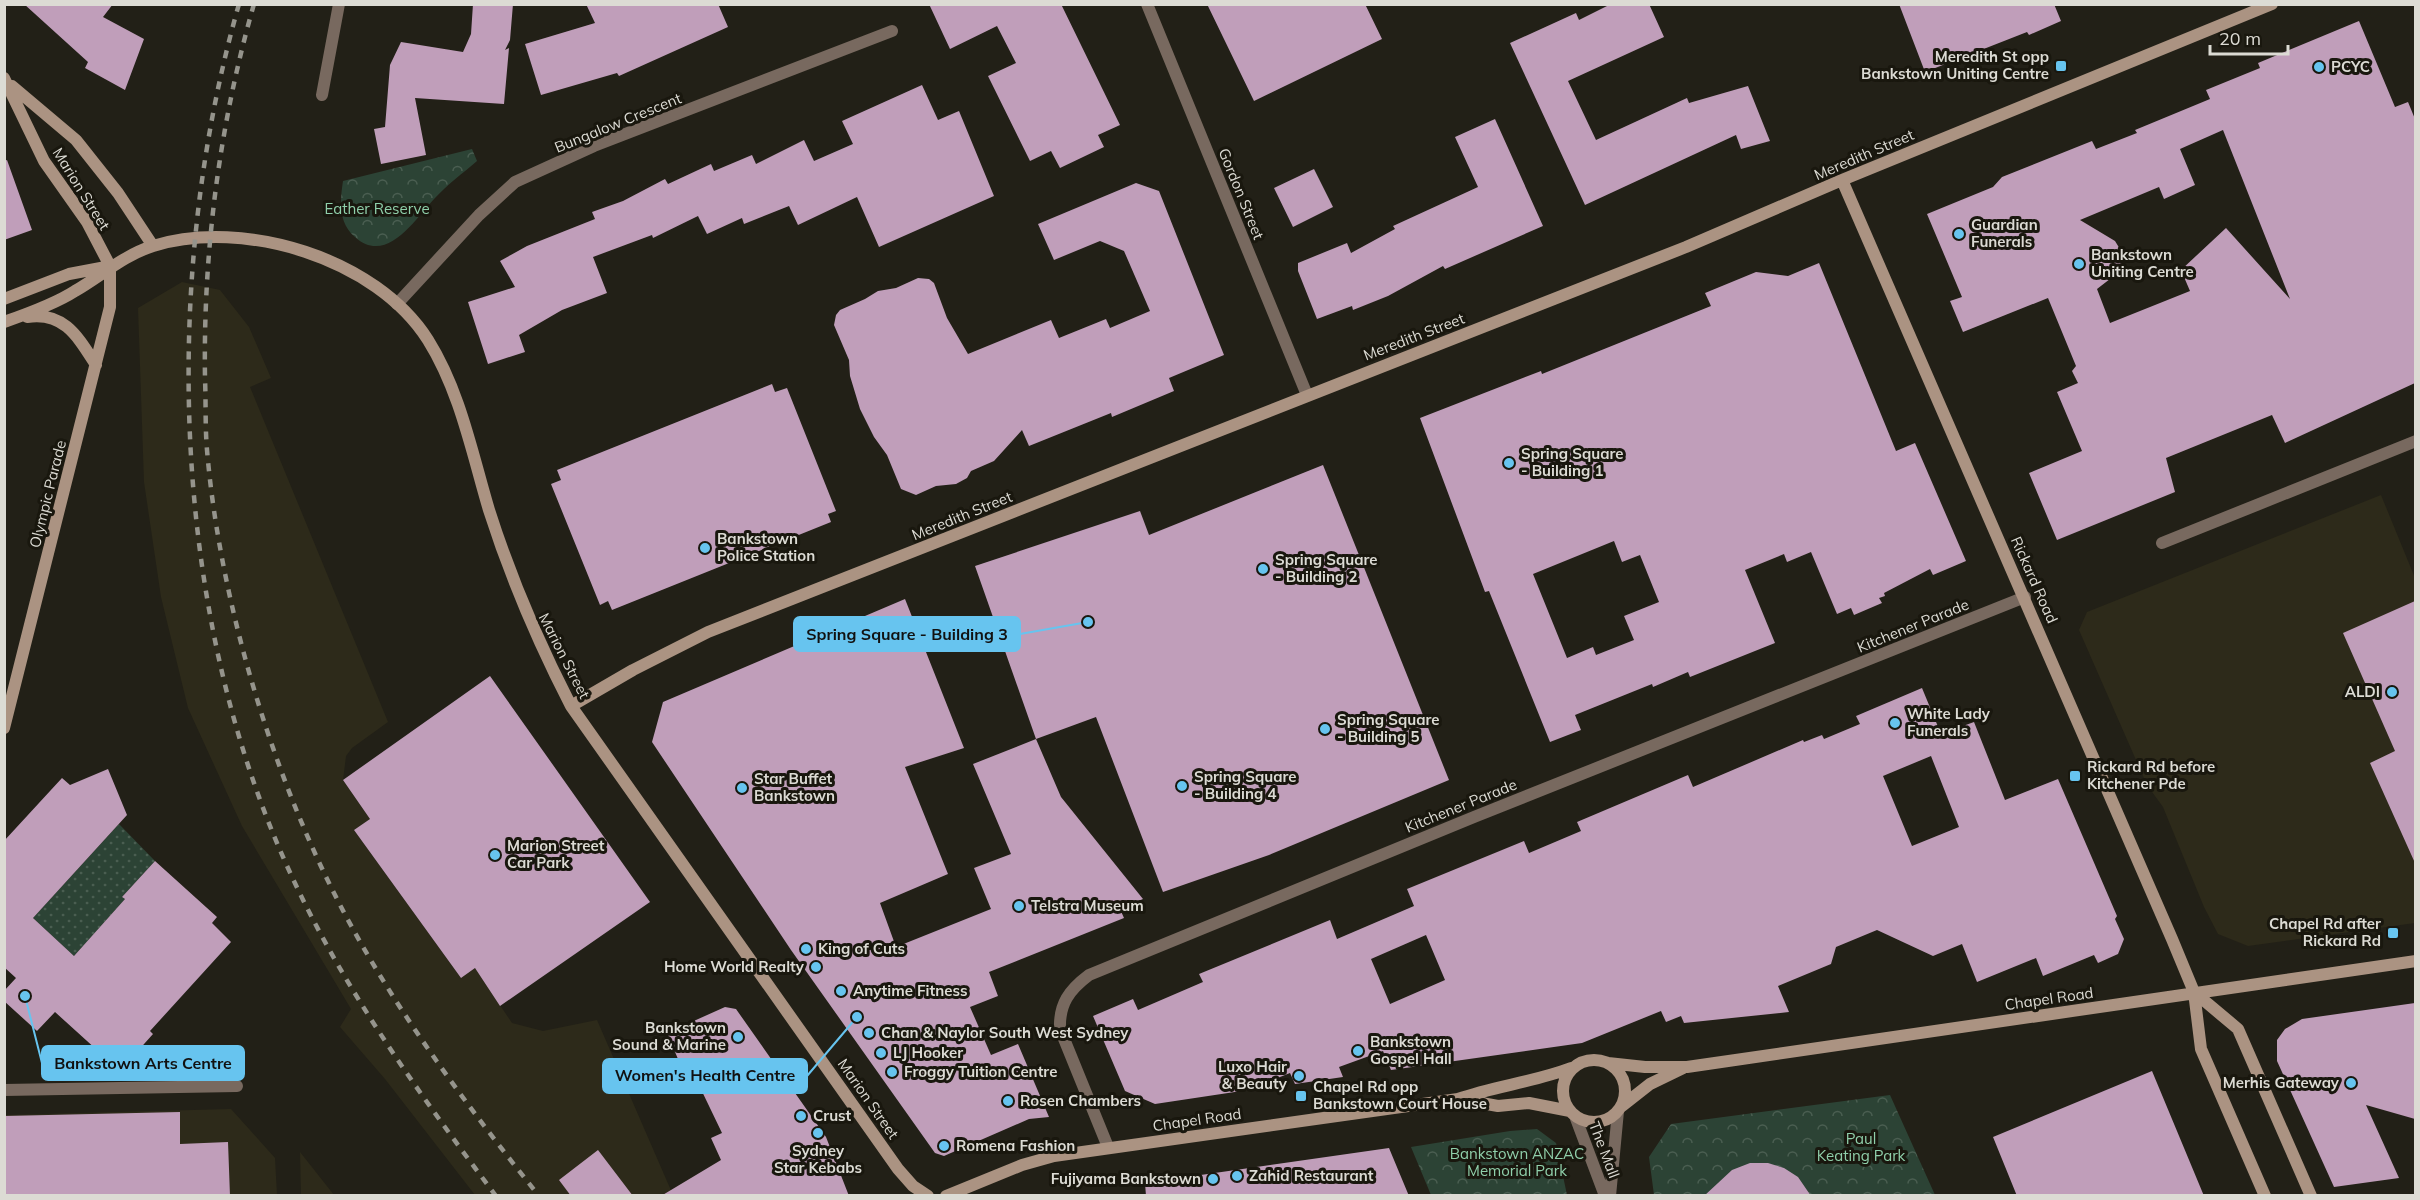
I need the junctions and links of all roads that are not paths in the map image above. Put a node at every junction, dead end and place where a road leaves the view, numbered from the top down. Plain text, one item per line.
1 (339, 4) edge
2 (1147, 4) edge
3 (2272, 4) edge
4 (892, 31) dead end
5 (6, 81) edge
6 (322, 95) dead end
7 (1842, 180) junction
8 (153, 246) junction
9 (110, 266) junction
10 (4, 299) edge
11 (397, 304) junction
12 (8, 320) edge
13 (96, 365) junction
14 (1307, 395) junction
15 (2415, 441) edge
16 (2163, 543) dead end
17 (2025, 597) junction
18 (571, 706) junction
19 (4, 728) edge
20 (2415, 961) edge
21 (2194, 992) junction
22 (1608, 1063) junction
23 (1687, 1067) junction
24 (1572, 1068) junction
25 (237, 1086) dead end
26 (4, 1090) edge
27 (1458, 1099) junction
28 (1619, 1109) junction
29 (1572, 1113) junction
30 (1108, 1147) junction
31 (928, 1196) edge
32 (946, 1196) edge
33 (1605, 1196) edge
34 (1610, 1196) edge
35 (2265, 1196) edge
36 (2311, 1196) edge

1 - 6 street
2 - 14 street, Gordon Street
3 - 7 main road, Meredith Street
4 - 11 street, Bungalow Crescent
5 - 8 main road, Marion Street
5 - 9 main road, Marion Street
7 - 14 main road, Meredith Street
7 - 17 main road, Rickard Road
8 - 9 main road, Marion Street
8 - 11 main road, Marion Street
9 - 10 main road
9 - 12 main road
9 - 13 main road, Olympic Parade
11 - 18 main road, Marion Street
12 - 13 main road
13 - 19 main road, Olympic Parade
14 - 18 main road, Meredith Street
15 - 16 street
17 - 21 main road, Rickard Road
17 - 30 street, Kitchener Parade
18 - 31 main road, Marion Street
20 - 21 main road, Chapel Road
21 - 23 main road, Chapel Road
21 - 35 main road, Rickard Road
21 - 36 main road, Rickard Road
22 - 23 main road, Chapel Road
22 - 24 main road
22 - 28 main road
23 - 28 main road, Chapel Road
24 - 27 main road, Chapel Road
24 - 29 main road
25 - 26 street
27 - 29 main road, Chapel Road
27 - 30 main road, Chapel Road
28 - 29 main road
28 - 34 street, The Mall
29 - 33 street, The Mall
30 - 32 main road, Chapel Road

